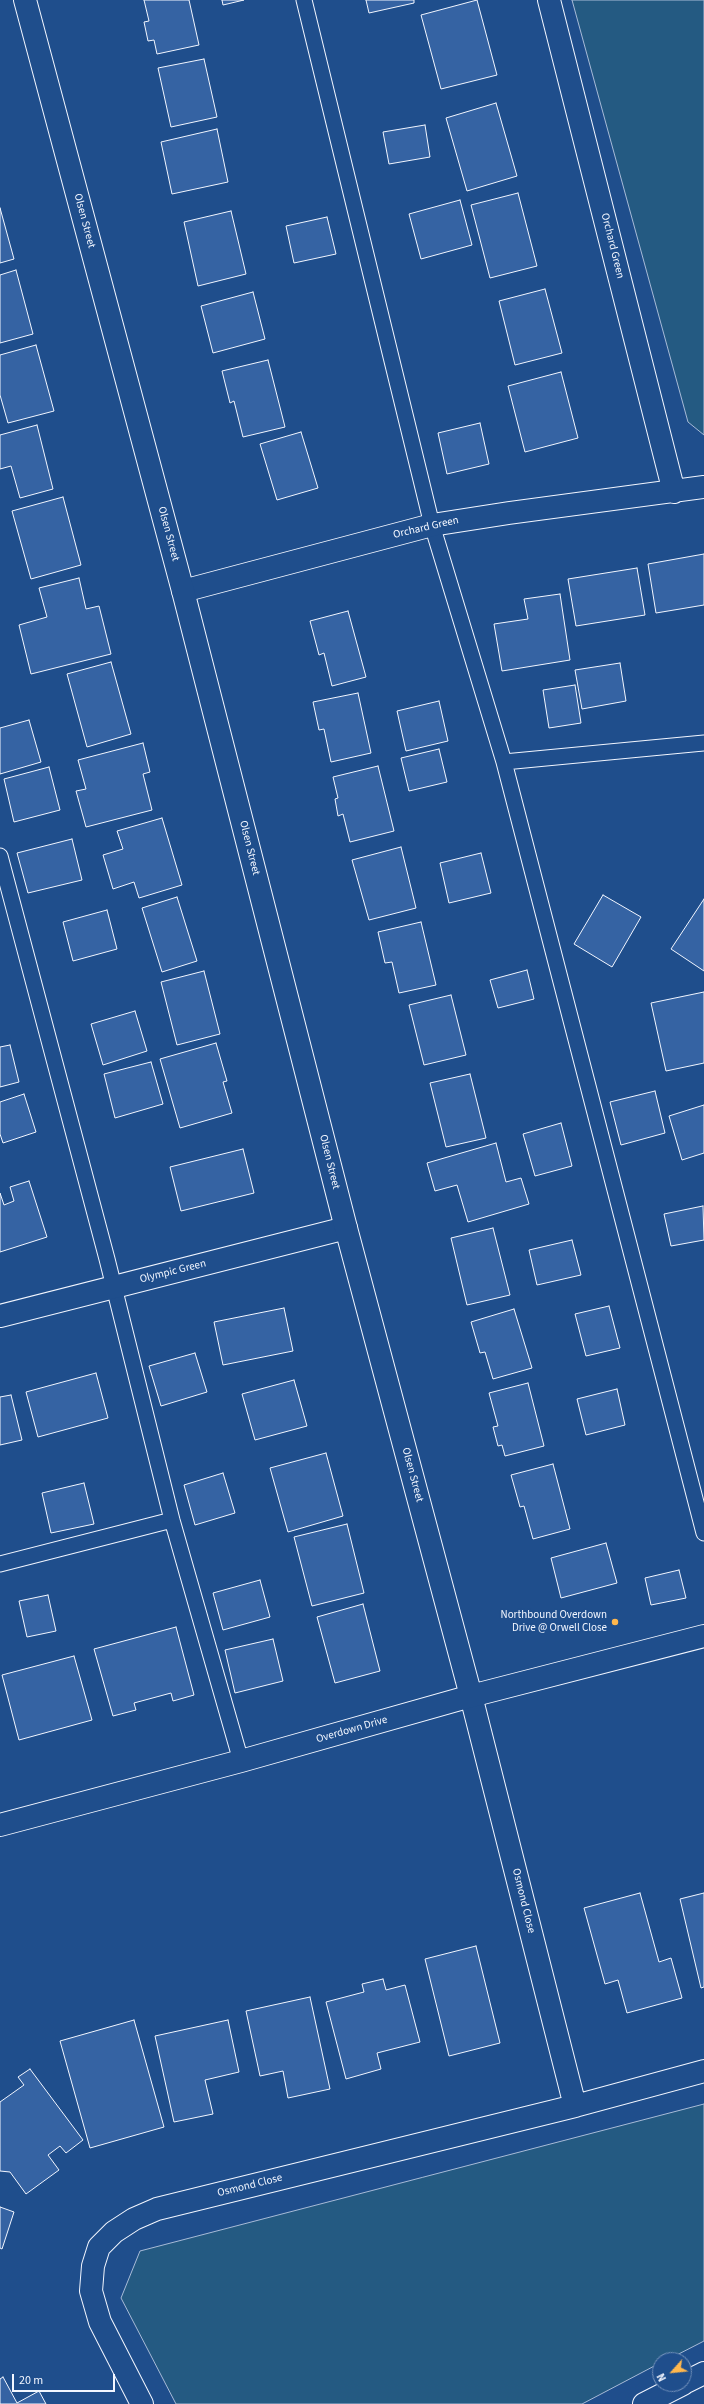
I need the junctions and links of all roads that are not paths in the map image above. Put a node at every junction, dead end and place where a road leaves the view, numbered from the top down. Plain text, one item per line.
1 (25, 0) edge
2 (304, 0) edge
3 (549, 0) edge
4 (704, 487) edge
5 (674, 492) junction
6 (432, 525) junction
7 (183, 591) junction
8 (704, 743) edge
9 (504, 762) junction
10 (0, 856) edge
11 (346, 1228) junction
12 (114, 1287) junction
13 (0, 1316) edge
14 (172, 1520) junction
15 (704, 1533) edge
16 (0, 1564) edge
17 (704, 1636) edge
18 (471, 1696) junction
19 (241, 1761) junction
20 (0, 1825) edge
21 (704, 2071) edge
22 (575, 2106) junction
23 (704, 2373) edge
24 (692, 2379) edge
25 (667, 2392) edge
26 (142, 2404) edge
27 (644, 2404) edge

1 - 7 street, Olsen Street
2 - 6 lane
3 - 5 street, Orchard Green
4 - 5 street, Orchard Green
5 - 6 street, Orchard Green
6 - 7 street, Orchard Green
6 - 9 lane
7 - 11 street, Olsen Street
8 - 9 lane
9 - 15 lane
10 - 12 lane
11 - 12 street, Olympic Green
11 - 18 street, Olsen Street
12 - 13 street, Olympic Green
12 - 14 lane
14 - 16 lane
14 - 19 lane
17 - 18 street, Overdown Drive
18 - 19 street, Overdown Drive
18 - 22 street, Osmond Close
19 - 20 street, Overdown Drive
21 - 22 street, Osmond Close
22 - 26 street, Osmond Close
23 - 24 street
25 - 27 street

